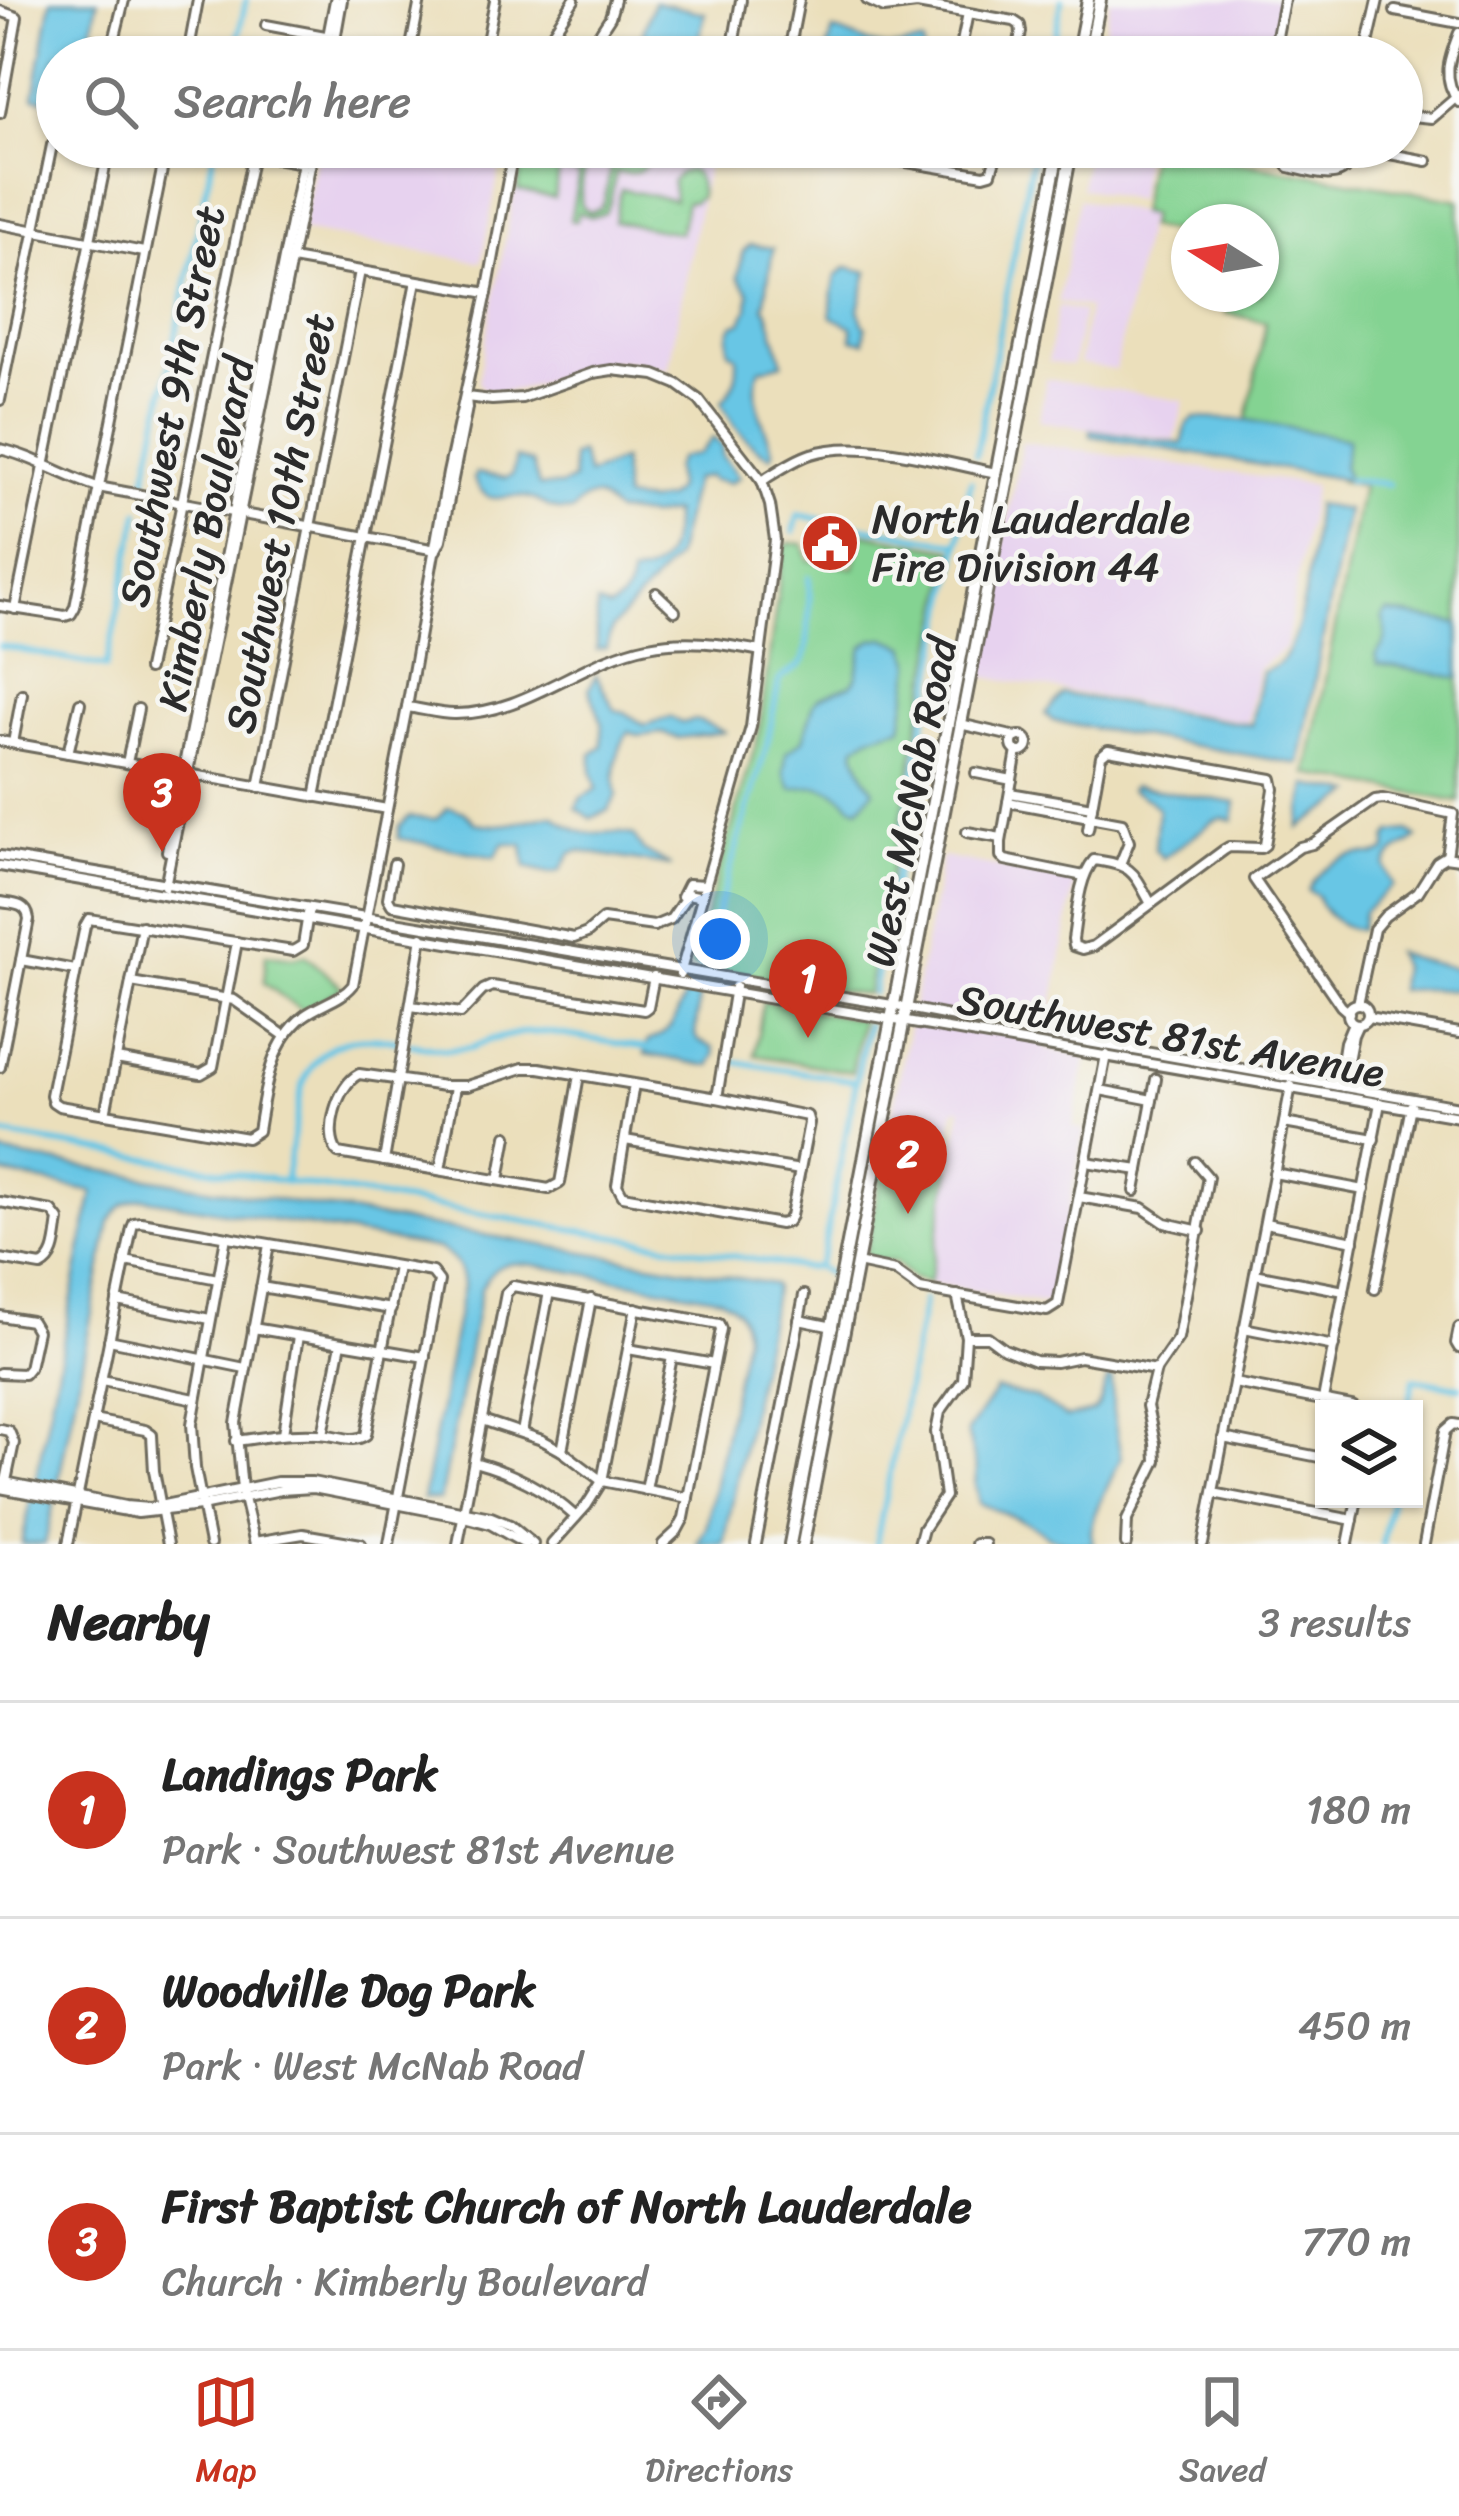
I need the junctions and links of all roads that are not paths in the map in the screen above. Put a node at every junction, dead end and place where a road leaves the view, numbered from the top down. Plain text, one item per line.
1 (124, 0) edge
2 (198, 0) edge
3 (338, 0) edge
4 (420, 0) edge
5 (495, 0) edge
6 (574, 0) edge
7 (615, 0) edge
8 (742, 0) edge
9 (799, 0) edge
10 (867, 0) edge
11 (1088, 0) edge
12 (1100, 0) edge
13 (1284, 0) edge
14 (1378, 0) edge
15 (0, 11) edge
16 (1395, 11) dead end
17 (968, 13) junction
18 (1459, 23) edge
19 (266, 25) dead end
20 (1459, 33) edge
21 (115, 36) edge
22 (191, 36) edge
23 (322, 36) edge
24 (332, 36) edge
25 (413, 36) edge
26 (488, 36) edge
27 (551, 36) edge
28 (599, 36) edge
29 (735, 36) edge
30 (792, 36) edge
31 (963, 36) edge
32 (1019, 36) edge
33 (1081, 36) edge
34 (1093, 36) edge
35 (1277, 36) edge
36 (1370, 36) edge
37 (1458, 98) edge
38 (0, 113) edge
39 (1423, 117) edge
40 (1423, 160) edge
41 (1427, 161) dead end
42 (49, 168) edge
43 (105, 168) edge
44 (159, 168) edge
45 (250, 168) edge
46 (305, 168) edge
47 (306, 168) edge
48 (510, 168) edge
49 (944, 168) edge
50 (993, 168) edge
51 (1055, 168) edge
52 (1068, 168) edge
53 (1295, 168) edge
54 (1345, 168) edge
55 (298, 186) junction
56 (299, 223) junction
57 (0, 224) edge
58 (34, 230) junction
59 (90, 241) junction
60 (144, 252) junction
61 (288, 258) junction
62 (360, 271) junction
63 (416, 281) junction
64 (487, 293) junction
65 (466, 397) junction
66 (0, 400) edge
67 (0, 449) edge
68 (43, 466) junction
69 (996, 473) junction
70 (762, 481) junction
71 (98, 488) junction
72 (183, 503) junction
73 (237, 513) junction
74 (309, 526) junction
75 (367, 539) junction
76 (436, 550) junction
77 (978, 568) junction
78 (656, 593) dead end
79 (0, 606) edge
80 (16, 609) junction
81 (675, 611) dead end
82 (978, 626) junction
83 (761, 651) junction
84 (148, 669) dead end
85 (22, 694) dead end
86 (80, 703) dead end
87 (407, 707) junction
88 (138, 710) dead end
89 (954, 723) junction
90 (0, 741) edge
91 (13, 743) junction
92 (68, 753) junction
93 (127, 763) junction
94 (976, 773) dead end
95 (185, 774) junction
96 (1012, 780) junction
97 (259, 787) junction
98 (315, 796) junction
99 (1009, 797) junction
100 (387, 809) junction
101 (1091, 812) junction
102 (1088, 829) dead end
103 (968, 832) dead end
104 (1001, 838) junction
105 (0, 856) edge
106 (1447, 857) junction
107 (1459, 859) edge
108 (394, 863) dead end
109 (1120, 864) junction
110 (0, 866) edge
111 (1084, 876) junction
112 (706, 885) junction
113 (163, 887) junction
114 (702, 897) junction
115 (0, 902) edge
116 (1151, 904) junction
117 (679, 907) junction
118 (308, 913) junction
119 (365, 923) junction
120 (142, 926) junction
121 (423, 933) junction
122 (237, 942) junction
123 (21, 961) junction
124 (75, 970) junction
125 (679, 976) junction
126 (654, 977) junction
127 (131, 982) junction
128 (736, 986) junction
129 (227, 998) junction
130 (411, 1006) junction
131 (1363, 1009) junction
132 (898, 1012) junction
133 (1354, 1023) junction
134 (1459, 1033) edge
135 (285, 1036) junction
136 (1347, 1048) junction
137 (1107, 1050) junction
138 (116, 1059) junction
139 (0, 1066) edge
140 (1346, 1073) junction
141 (579, 1075) junction
142 (398, 1078) junction
143 (1156, 1079) dead end
144 (1292, 1082) junction
145 (634, 1084) junction
146 (1341, 1086) junction
147 (455, 1087) junction
148 (1100, 1090) junction
149 (717, 1098) junction
150 (1152, 1100) junction
151 (1380, 1102) junction
152 (1412, 1103) junction
153 (1459, 1107) edge
154 (105, 1114) junction
155 (1459, 1117) edge
156 (1285, 1123) junction
157 (507, 1136) dead end
158 (1373, 1139) junction
159 (625, 1140) junction
160 (384, 1161) junction
161 (1086, 1162) junction
162 (1195, 1162) dead end
163 (440, 1170) junction
164 (800, 1170) junction
165 (1139, 1171) junction
166 (1274, 1173) junction
167 (499, 1180) junction
168 (1364, 1190) junction
169 (1135, 1191) dead end
170 (1079, 1197) junction
171 (0, 1202) edge
172 (1265, 1223) junction
173 (1200, 1231) junction
174 (226, 1237) junction
175 (1354, 1241) junction
176 (269, 1245) junction
177 (0, 1258) edge
178 (125, 1261) junction
179 (844, 1261) junction
180 (858, 1263) junction
181 (398, 1267) junction
182 (1256, 1274) junction
183 (218, 1280) junction
184 (261, 1287) junction
185 (1375, 1289) dead end
186 (549, 1292) junction
187 (1344, 1292) junction
188 (804, 1295) dead end
189 (958, 1295) junction
190 (591, 1299) junction
191 (117, 1301) junction
192 (636, 1308) junction
193 (391, 1309) junction
194 (0, 1316) edge
195 (210, 1319) junction
196 (799, 1320) junction
197 (253, 1328) junction
198 (838, 1328) junction
199 (1244, 1328) junction
200 (1459, 1328) edge
201 (298, 1336) junction
202 (966, 1337) junction
203 (109, 1340) junction
204 (341, 1343) junction
205 (1334, 1346) junction
206 (1459, 1348) edge
207 (628, 1349) junction
208 (382, 1350) junction
209 (672, 1357) junction
210 (424, 1358) junction
211 (203, 1359) junction
212 (714, 1364) junction
213 (245, 1368) junction
214 (1156, 1370) junction
215 (0, 1372) edge
216 (102, 1380) junction
217 (1234, 1383) junction
218 (195, 1399) junction
219 (1323, 1400) joint
220 (93, 1420) junction
221 (482, 1420) junction
222 (1454, 1426) edge
223 (0, 1429) edge
224 (522, 1432) junction
225 (283, 1434) junction
226 (323, 1434) junction
227 (1223, 1438) junction
228 (236, 1442) junction
229 (562, 1450) junction
230 (1315, 1456) edge
231 (473, 1462) junction
232 (602, 1481) junction
233 (3, 1484) edge
234 (646, 1490) junction
235 (243, 1493) junction
236 (1213, 1493) junction
237 (688, 1498) junction
238 (77, 1499) junction
239 (396, 1500) junction
240 (201, 1502) junction
241 (1355, 1508) edge
242 (161, 1509) junction
243 (464, 1513) junction
244 (576, 1517) junction
245 (1353, 1520) junction
246 (255, 1543) edge
247 (71, 1544) edge
248 (168, 1544) edge
249 (210, 1544) edge
250 (361, 1544) edge
251 (389, 1544) edge
252 (458, 1544) edge
253 (529, 1544) edge
254 (551, 1544) edge
255 (663, 1544) edge
256 (756, 1544) edge
257 (790, 1544) edge
258 (803, 1544) edge
259 (919, 1544) edge
260 (1126, 1544) edge
261 (1203, 1544) edge
262 (1348, 1544) edge
263 (1424, 1544) edge

1 - 21 street
2 - 22 street
3 - 24 street
4 - 25 street
5 - 26 street
6 - 27 street
7 - 28 street
8 - 29 street
9 - 30 street
10 - 17 street
11 - 33 main road
12 - 34 main road
13 - 35 street
14 - 36 street
15 - 38 street
16 - 18 street
17 - 31 street
17 - 32 street
19 - 23 street
20 - 37 street
37 - 39 street
40 - 41 street
42 - 58 street
43 - 59 street
44 - 60 street
45 - 72 street, Southwest 9th Street
46 - 55 street, Kimberly Boulevard
47 - 56 street, Kimberly Boulevard
48 - 64 street
49 - 50 street
51 - 69 main road, West McNab Road
52 - 82 main road, West McNab Road
53 - 54 street
55 - 56 street
55 - 61 street, Kimberly Boulevard
56 - 61 street, Kimberly Boulevard
57 - 58 street
58 - 59 street
58 - 66 street
59 - 60 street
59 - 68 street
60 - 71 street
61 - 62 street
61 - 73 street, Kimberly Boulevard
62 - 63 street
62 - 74 street, Southwest 10th Street
63 - 64 street
63 - 75 street
64 - 65 street
65 - 70 street
65 - 76 street
67 - 68 street
68 - 71 street
68 - 80 street
69 - 70 street
69 - 77 main road, West McNab Road
70 - 83 street
71 - 72 street
71 - 80 street
72 - 73 street
72 - 84 street, Southwest 9th Street
73 - 74 street
73 - 95 street, Kimberly Boulevard
74 - 75 street
74 - 97 street, Southwest 10th Street
75 - 76 street
75 - 98 street
76 - 87 street
77 - 82 main road
77 - 89 main road, West McNab Road
78 - 81 street
79 - 80 street
82 - 89 main road, West McNab Road
83 - 87 street
83 - 112 street
85 - 91 street
86 - 92 street
87 - 100 street
88 - 93 street
89 - 96 street
89 - 132 main road, West McNab Road
90 - 91 street
91 - 92 street
92 - 93 street
93 - 95 street
94 - 96 street
95 - 97 street
95 - 113 street, Kimberly Boulevard
96 - 99 street
97 - 98 street
98 - 100 street
99 - 101 street
99 - 104 street
100 - 119 street
101 - 102 street
101 - 109 street
101 - 116 street
103 - 104 street
104 - 111 street
105 - 113 street
106 - 107 street
106 - 131 street
106 - 133 street
108 - 117 street
109 - 111 street
109 - 116 street
110 - 113 street
111 - 116 street
112 - 114 street
112 - 117 street
113 - 118 street, Southwest 81st Avenue
114 - 117 street
114 - 125 street
115 - 123 street
118 - 119 street, Southwest 81st Avenue
118 - 122 street
119 - 121 street, Southwest 81st Avenue
119 - 135 street
120 - 122 street
120 - 124 street
120 - 127 street
121 - 125 street, Southwest 81st Avenue
121 - 126 street, Southwest 81st Avenue
121 - 130 street
122 - 129 street
123 - 124 street
123 - 139 street
124 - 154 street
125 - 126 street, Southwest 81st Avenue
125 - 128 street, Southwest 81st Avenue
126 - 130 street
127 - 129 street
127 - 138 street
128 - 132 street, Southwest 81st Avenue
128 - 149 street
129 - 135 street
129 - 138 street
130 - 142 street
131 - 133 street
131 - 133 street
131 - 134 street
132 - 137 street, Southwest 81st Avenue
132 - 179 main road, West McNab Road
132 - 180 main road, West McNab Road
133 - 136 street
133 - 140 street
135 - 154 street
136 - 140 street
136 - 146 street
137 - 144 street, Southwest 81st Avenue
137 - 148 street
138 - 154 street
140 - 146 street
141 - 145 street
141 - 147 street
141 - 167 street
142 - 147 street
142 - 160 street
142 - 160 street
143 - 150 street
144 - 146 street, Southwest 81st Avenue
144 - 151 street, Southwest 81st Avenue
144 - 156 street
145 - 149 street
145 - 159 street
146 - 152 street, Southwest 81st Avenue
147 - 163 street
148 - 150 street
148 - 161 street
149 - 164 street
150 - 165 street
151 - 152 street, Southwest 81st Avenue
151 - 158 street
152 - 153 street, Southwest 81st Avenue
152 - 155 street, Southwest 81st Avenue
152 - 185 street
156 - 158 street
156 - 166 street
157 - 167 street
158 - 168 street
159 - 164 street
159 - 164 street
160 - 163 street
161 - 165 street
161 - 170 street
162 - 173 street
163 - 167 street
165 - 169 street
166 - 168 street
166 - 172 street
168 - 175 street
170 - 173 street
170 - 189 street
171 - 177 street
172 - 175 street
172 - 182 street
173 - 214 street
174 - 176 street
174 - 178 street
174 - 183 street
175 - 187 street
176 - 181 street
176 - 184 street
178 - 183 street
178 - 191 street
179 - 180 street
179 - 198 main road, West McNab Road
180 - 189 street
180 - 198 main road, West McNab Road
181 - 193 street
181 - 210 street
182 - 187 street
182 - 199 street
183 - 195 street
184 - 193 street
184 - 197 street
186 - 190 street
186 - 221 street
186 - 224 street
187 - 205 street
188 - 196 street
189 - 202 street
190 - 192 street
190 - 229 street
191 - 195 street
191 - 203 street
192 - 207 street
192 - 212 street
193 - 208 street
194 - 215 street
195 - 211 street
196 - 198 street
196 - 256 street
197 - 201 street
197 - 213 street
198 - 257 main road, West McNab Road
198 - 258 main road, West McNab Road
199 - 205 street
199 - 217 street
200 - 206 street
201 - 204 street
201 - 225 street
202 - 214 street
202 - 259 street
203 - 211 street
203 - 216 street
204 - 208 street
204 - 226 street
205 - 219 street
207 - 209 street
207 - 232 street
208 - 210 street
208 - 226 street
209 - 212 street
209 - 234 street
210 - 239 street
211 - 213 street
211 - 218 street
212 - 237 street
213 - 228 street
214 - 260 street
216 - 218 street
216 - 220 street
217 - 219 street
217 - 227 street
218 - 240 street
220 - 238 street
220 - 242 street
221 - 224 street
221 - 231 street
222 - 263 street
223 - 233 street
224 - 229 street
225 - 226 street
225 - 228 street
227 - 230 street
227 - 236 street
228 - 235 street
229 - 232 street
231 - 243 street
231 - 244 street
232 - 234 street
232 - 244 street
233 - 238 street
234 - 237 street
235 - 239 street
235 - 240 street
235 - 246 street
236 - 245 street
236 - 261 street
237 - 255 street
238 - 242 street
238 - 247 street
239 - 243 street
239 - 251 street
240 - 242 street
240 - 249 street
241 - 245 street
242 - 248 street
243 - 252 street
243 - 253 street
244 - 254 street
245 - 262 street
246 - 250 street

